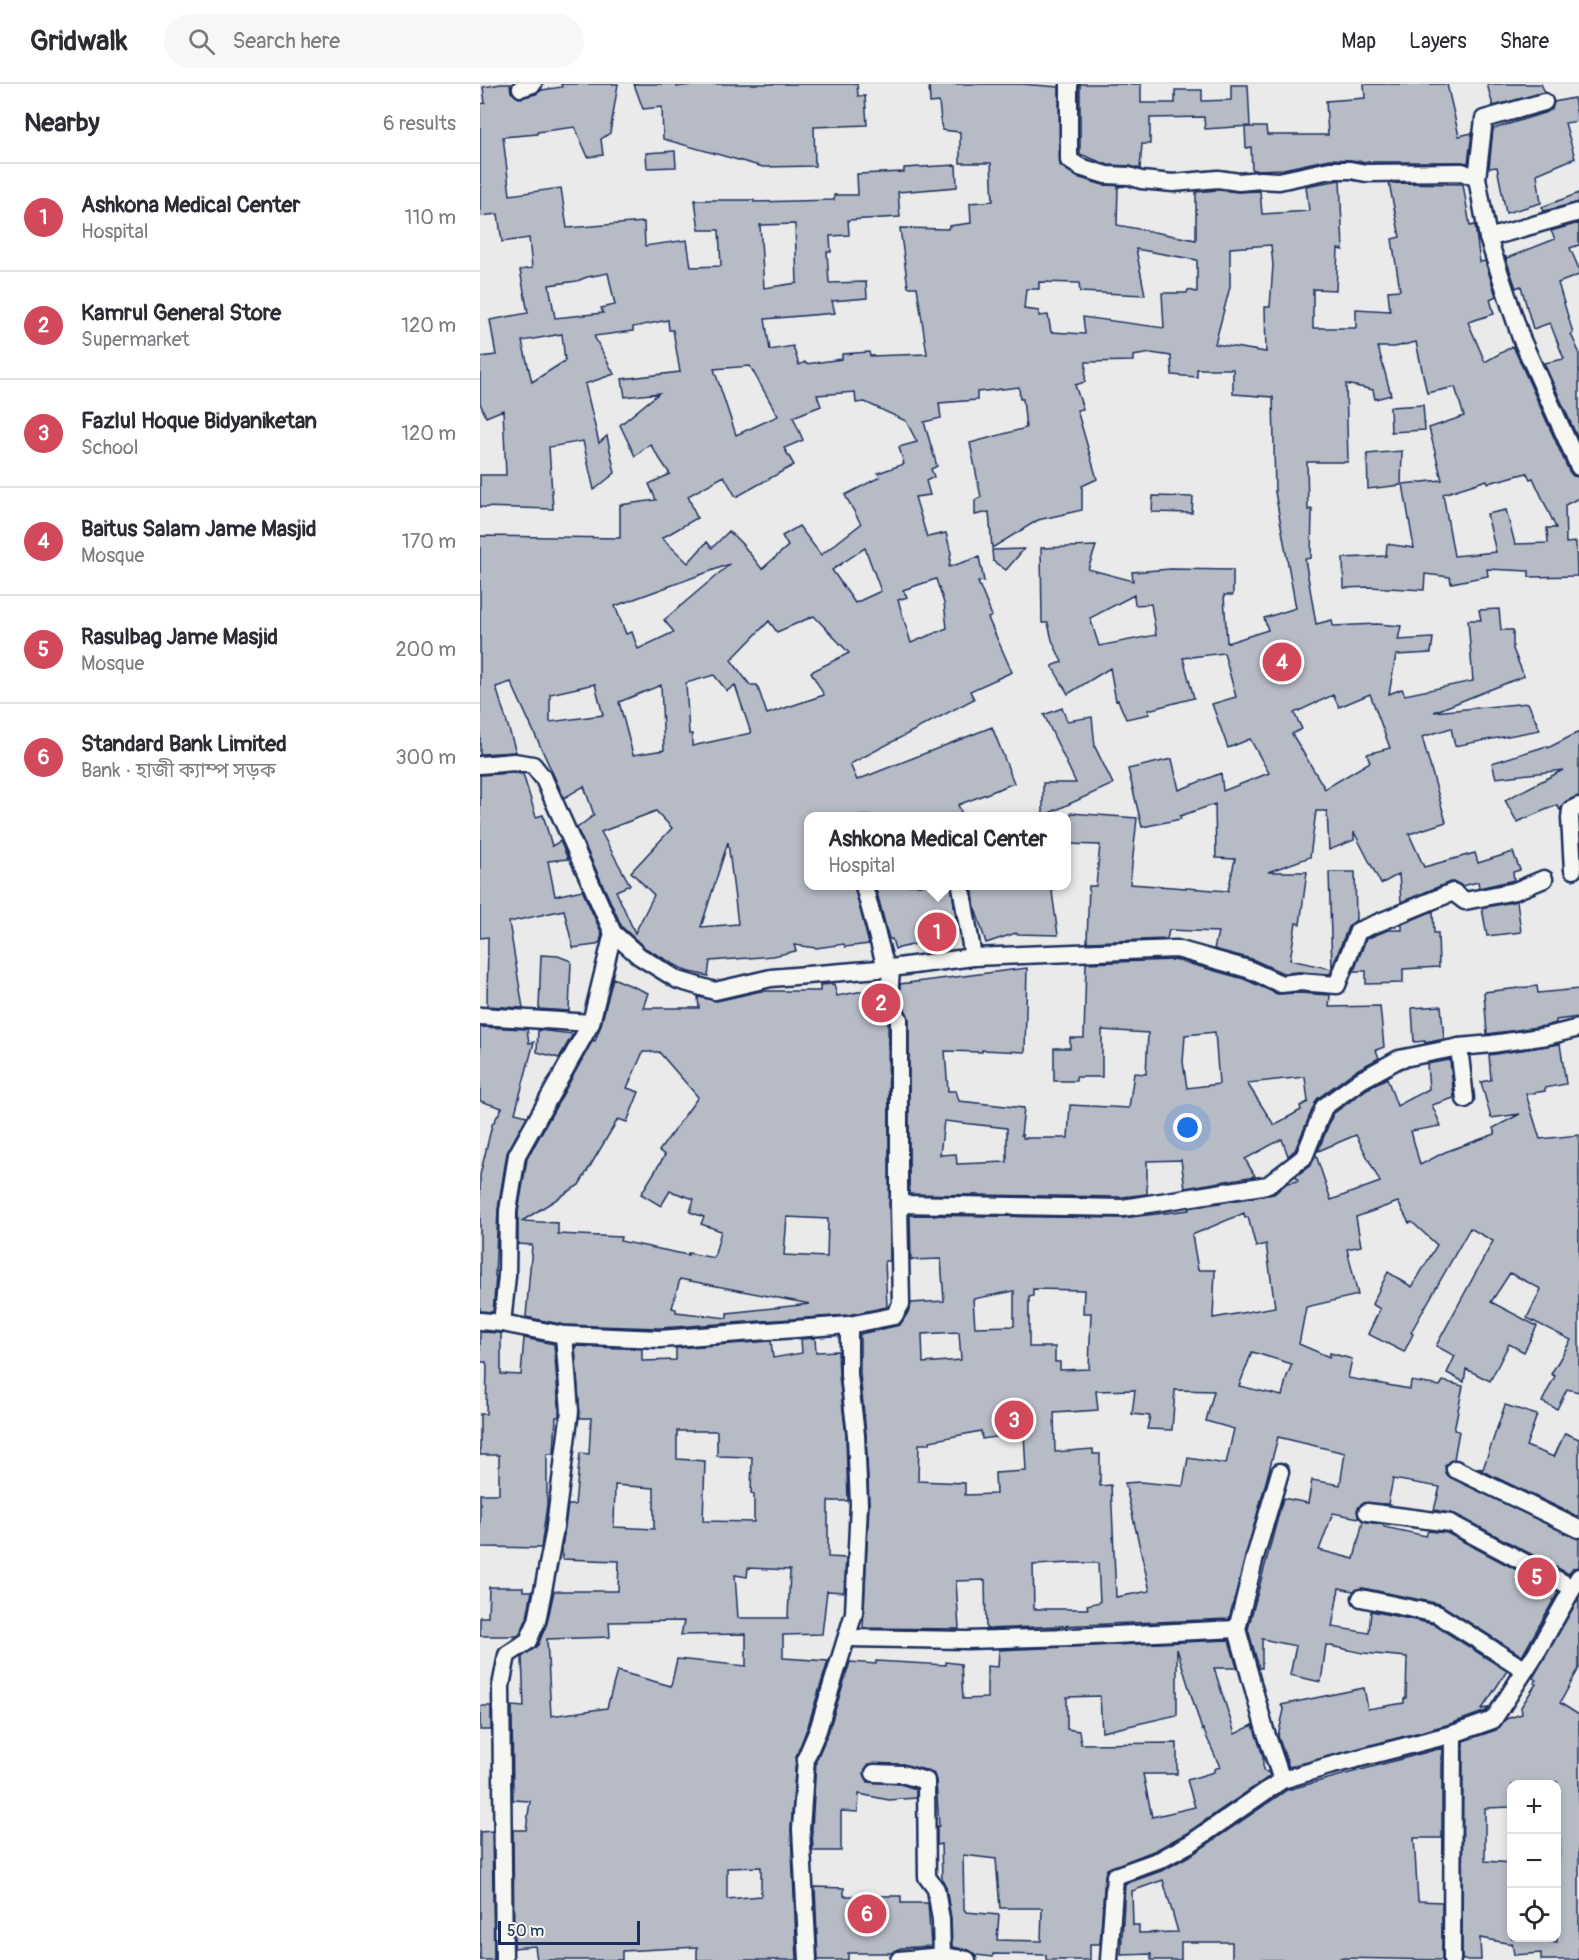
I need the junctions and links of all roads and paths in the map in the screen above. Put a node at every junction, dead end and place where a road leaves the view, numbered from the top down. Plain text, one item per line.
1 (1069, 84) edge
2 (1544, 102) dead end
3 (1477, 178) junction
4 (1579, 212) edge
5 (1488, 238) junction
6 (1579, 467) edge
7 (480, 765) edge
8 (1579, 806) edge
9 (1573, 870) dead end
10 (1545, 879) dead end
11 (865, 890) edge
12 (962, 890) edge
13 (613, 933) junction
14 (973, 957) junction
15 (888, 968) junction
16 (480, 1016) edge
17 (591, 1023) junction
18 (1579, 1028) edge
19 (1459, 1047) junction
20 (1465, 1099) dead end
21 (899, 1204) junction
22 (480, 1321) edge
23 (502, 1323) junction
24 (849, 1325) junction
25 (564, 1335) junction
26 (1455, 1469) dead end
27 (1280, 1472) dead end
28 (1367, 1512) dead end
29 (1579, 1529) edge
30 (1576, 1582) edge
31 (1361, 1598) dead end
32 (1237, 1629) junction
33 (847, 1638) junction
34 (1525, 1670) junction
35 (1453, 1734) junction
36 (874, 1773) dead end
37 (1282, 1780) junction
38 (942, 1956) junction
39 (504, 1960) edge
40 (808, 1960) edge
41 (899, 1960) edge
42 (967, 1960) edge
43 (1109, 1960) edge
44 (1452, 1960) edge

1 - 3 street
2 - 3 street
3 - 5 street
4 - 5 street
5 - 6 street
7 - 13 street
8 - 9 street
10 - 14 street
11 - 15 street
12 - 14 street
13 - 15 street
13 - 17 street
14 - 15 street
15 - 21 street
16 - 17 street
17 - 23 street
18 - 19 street
19 - 20 street
19 - 21 street
21 - 24 street
22 - 23 street
23 - 25 street
24 - 25 street
24 - 33 street
25 - 39 street
26 - 29 street
27 - 32 street
28 - 30 street
30 - 34 street
31 - 34 street
32 - 33 street
32 - 37 street
33 - 40 street
34 - 35 street
35 - 37 street
35 - 44 street
36 - 38 street
37 - 43 street
38 - 41 street
38 - 42 street

